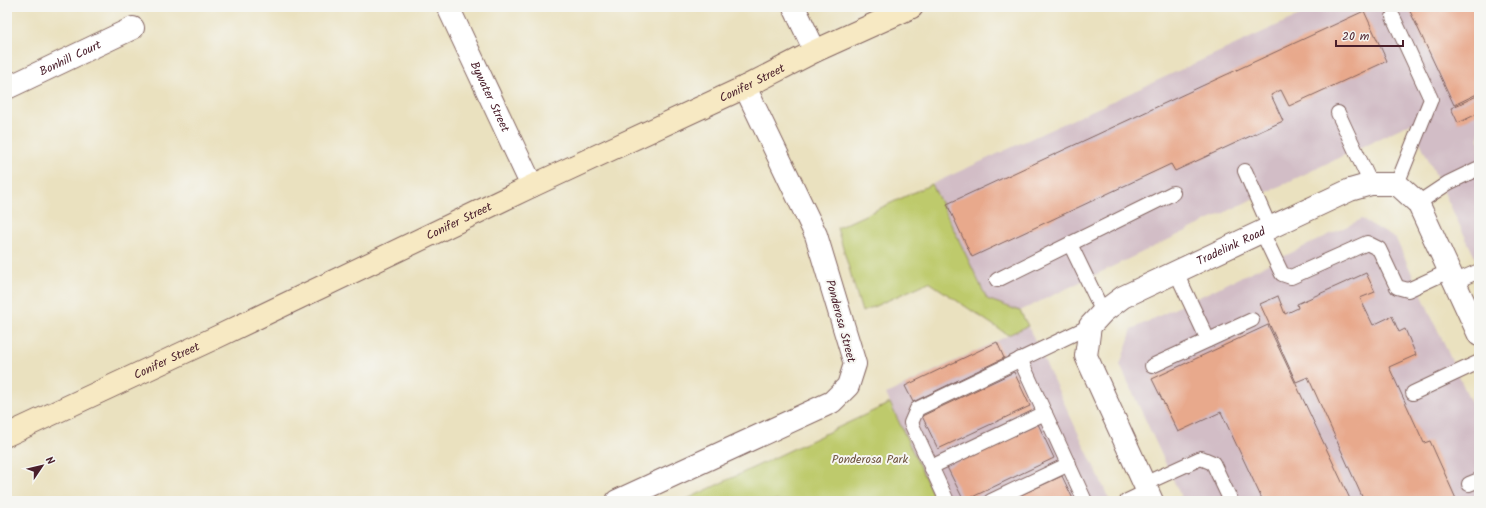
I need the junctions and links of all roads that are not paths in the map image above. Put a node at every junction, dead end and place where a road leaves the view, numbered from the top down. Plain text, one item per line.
1 (448, 7) edge
2 (794, 7) edge
3 (912, 7) edge
4 (1393, 17) dead end
5 (133, 28) dead end
6 (815, 52) junction
7 (745, 86) junction
8 (7, 88) edge
9 (1338, 113) dead end
10 (1477, 169) dead end
11 (1245, 171) dead end
12 (1371, 184) junction
13 (1397, 184) junction
14 (532, 186) junction
15 (1173, 193) dead end
16 (1418, 203) junction
17 (1266, 230) junction
18 (1070, 244) junction
19 (1479, 271) edge
20 (1176, 272) junction
21 (1452, 277) junction
22 (997, 280) dead end
23 (1096, 319) junction
24 (1252, 320) dead end
25 (1479, 335) edge
26 (1208, 340) junction
27 (1020, 359) junction
28 (1479, 362) edge
29 (1152, 366) dead end
30 (1413, 393) dead end
31 (1045, 413) junction
32 (7, 435) edge
33 (1069, 464) junction
34 (931, 467) junction
35 (1148, 492) edge
36 (617, 501) edge
37 (947, 501) edge
38 (991, 501) edge
39 (1085, 501) edge
40 (1127, 501) edge
41 (1231, 501) edge

1 - 14 street, Bywater Street
2 - 6 street
3 - 6 street, Conifer Street
4 - 13 lane
5 - 8 street, Bonhill Court
6 - 7 street, Conifer Street
7 - 14 street, Conifer Street
7 - 36 street, Ponderosa Street
9 - 12 lane
10 - 16 lane
11 - 17 lane
12 - 13 street, Tradelink Road
12 - 17 street, Tradelink Road
13 - 16 street
14 - 32 street, Conifer Street
15 - 18 lane
16 - 21 street
17 - 20 street, Tradelink Road
17 - 21 lane
18 - 22 lane
18 - 23 lane
19 - 21 lane
20 - 23 street, Tradelink Road
20 - 26 lane
21 - 25 street
23 - 27 lane
23 - 35 street
24 - 26 lane
26 - 29 lane
27 - 31 lane
27 - 34 lane
28 - 30 lane
31 - 33 lane
31 - 34 lane
33 - 38 lane
33 - 39 lane
34 - 37 lane
35 - 40 lane
35 - 41 lane

